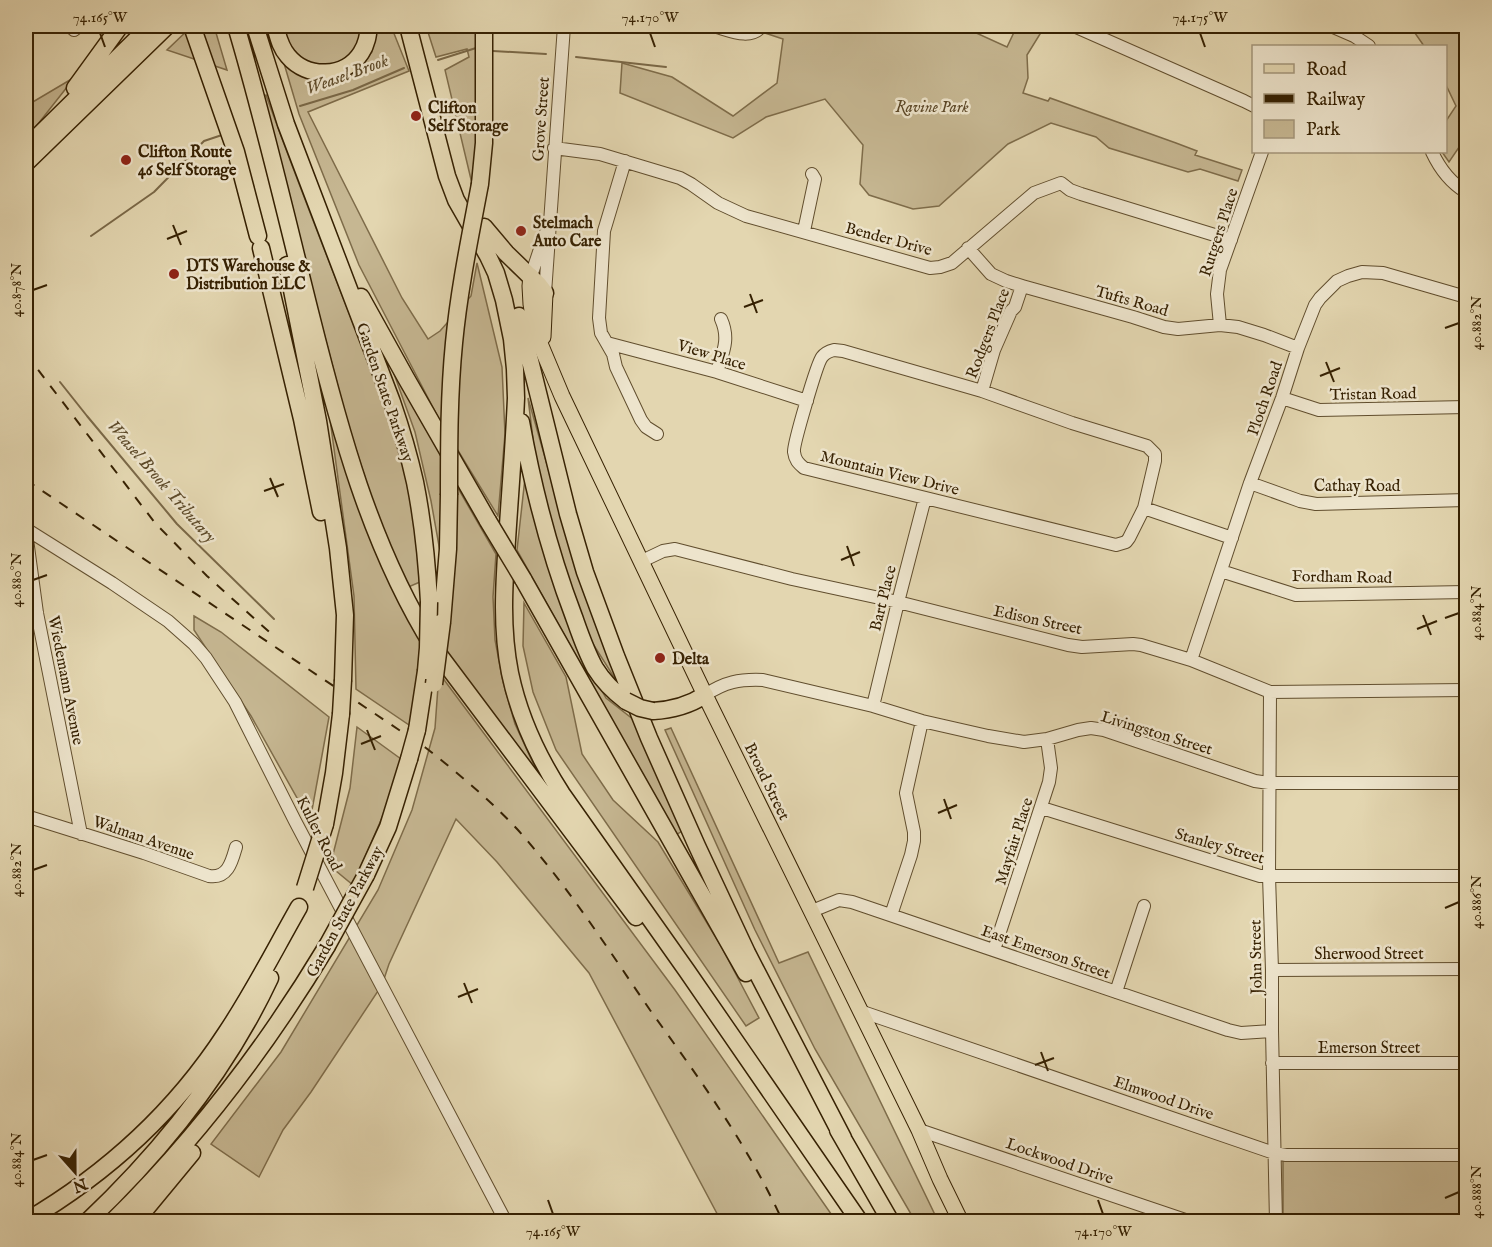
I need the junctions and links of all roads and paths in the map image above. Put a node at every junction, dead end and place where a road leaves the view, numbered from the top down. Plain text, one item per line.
1 (70, 26) edge
2 (78, 26) edge
3 (120, 26) edge
4 (150, 26) edge
5 (167, 26) edge
6 (192, 26) edge
7 (228, 26) edge
8 (236, 26) edge
9 (255, 26) edge
10 (275, 26) edge
11 (369, 26) edge
12 (398, 26) edge
13 (408, 26) edge
14 (419, 26) edge
15 (484, 26) edge
16 (564, 26) edge
17 (713, 26) edge
18 (762, 26) edge
19 (1074, 26) edge
20 (1331, 26) edge
21 (1356, 31) edge
22 (1368, 45) edge
23 (424, 86) junction
24 (1252, 105) edge
25 (26, 147) edge
26 (554, 148) junction
27 (1262, 153) edge
28 (1433, 153) edge
29 (625, 161) junction
30 (26, 163) edge
31 (812, 174) dead end
32 (1467, 192) edge
33 (549, 215) junction
34 (484, 227) junction
35 (804, 231) junction
36 (1232, 240) junction
37 (968, 248) junction
38 (335, 249) junction
39 (531, 276) junction
40 (1022, 286) junction
41 (545, 293) junction
42 (1467, 297) edge
43 (721, 319) dead end
44 (1220, 325) junction
45 (607, 343) junction
46 (1298, 348) junction
47 (545, 355) junction
48 (717, 372) junction
49 (982, 391) junction
50 (516, 398) junction
51 (1282, 398) junction
52 (807, 401) junction
53 (1467, 407) edge
54 (657, 434) dead end
55 (1250, 483) junction
56 (925, 498) junction
57 (1467, 500) edge
58 (1144, 508) junction
59 (26, 531) edge
60 (1232, 538) junction
61 (642, 561) junction
62 (1221, 570) junction
63 (1467, 592) edge
64 (898, 602) junction
65 (31, 614) edge
66 (345, 615) junction
67 (1191, 660) junction
68 (430, 678) junction
69 (1467, 690) edge
70 (1270, 692) junction
71 (705, 695) junction
72 (873, 706) junction
73 (922, 721) junction
74 (1047, 739) junction
75 (1269, 783) junction
76 (1467, 783) edge
77 (1042, 808) junction
78 (26, 816) edge
79 (81, 834) junction
80 (237, 847) dead end
81 (1269, 876) junction
82 (1467, 876) edge
83 (1144, 906) dead end
84 (299, 907) junction
85 (812, 910) junction
86 (891, 915) junction
87 (994, 950) junction
88 (1467, 969) edge
89 (1272, 970) junction
90 (1116, 992) junction
91 (860, 1011) junction
92 (1272, 1031) junction
93 (262, 1046) junction
94 (1272, 1063) junction
95 (1467, 1063) edge
96 (760, 1078) junction
97 (919, 1130) junction
98 (843, 1138) junction
99 (1274, 1152) junction
100 (1467, 1155) edge
101 (26, 1221) edge
102 (87, 1221) edge
103 (112, 1221) edge
104 (135, 1221) edge
105 (506, 1221) edge
106 (860, 1221) edge
107 (891, 1221) edge
108 (962, 1221) edge
109 (1191, 1221) edge
110 (1276, 1221) edge

1 - 2 street
3 - 25 highway
4 - 25 highway
5 - 30 highway
6 - 66 highway
7 - 66 highway
8 - 96 highway
9 - 38 highway, Garden State Parkway
10 - 11 highway
12 - 23 highway
13 - 23 highway
14 - 34 highway
15 - 68 highway, bridge
16 - 26 street, Grove Street
17 - 18 street
19 - 24 street
20 - 21 street
21 - 22 street
23 - 50 highway
26 - 29 street, Bender Drive
26 - 33 street, Grove Street
27 - 36 street, Rutgers Place
28 - 32 street
29 - 35 street, Bender Drive
29 - 45 street
31 - 35 street
33 - 39 street, Grove Street
33 - 41 street, Grove Street
34 - 39 highway
34 - 98 highway
35 - 37 street, Bender Drive
36 - 37 street, Bender Drive
36 - 44 street, Rutgers Place
37 - 40 street, Tufts Road
38 - 68 highway, Garden State Parkway, bridge
38 - 98 highway, bridge
39 - 41 highway
39 - 47 main road, Broad Street
40 - 44 street, Tufts Road
40 - 49 street, Rodgers Place
41 - 47 main road, Broad Street
42 - 46 street, Ploch Road
43 - 48 street
44 - 46 street, Tufts Road
45 - 48 street, View Place
45 - 54 street
46 - 51 street, Ploch Road
47 - 61 main road, Broad Street
48 - 52 street, View Place
49 - 52 street, Mountain View Drive
49 - 58 street, Mountain View Drive
50 - 71 highway, bridge
50 - 96 highway
51 - 53 street, Tristan Road
51 - 55 street, Ploch Road
52 - 56 street, Mountain View Drive
55 - 57 street, Cathay Road
55 - 60 street, Ploch Road
56 - 58 street, Mountain View Drive
56 - 64 street, Bart Place
58 - 60 street
59 - 65 street, Wiedemann Avenue
59 - 105 street, Kuller Road
60 - 62 street, Ploch Road
61 - 64 street, Edison Street
61 - 71 main road, Broad Street
62 - 63 street, Fordham Road
62 - 67 street, Ploch Road
64 - 67 street, Edison Street
64 - 72 street, Bart Place
65 - 79 street, Wiedemann Avenue
66 - 84 highway, bridge
67 - 70 street, Edison Street
68 - 93 highway, Garden State Parkway, bridge
69 - 70 street, Edison Street
70 - 75 street, John Street
71 - 72 street, Livingston Street
71 - 85 main road, Broad Street
72 - 73 street, Livingston Street
73 - 74 street, Livingston Street
73 - 86 street
74 - 75 street, Livingston Street
74 - 77 street, Mayfair Place
75 - 76 street, Livingston Street
75 - 81 street, John Street
77 - 81 street, Stanley Street
77 - 87 street, Mayfair Place
78 - 79 street, Walman Avenue
79 - 80 street, Walman Avenue
81 - 82 street, Stanley Street
81 - 89 street, John Street
83 - 90 street
84 - 101 highway
84 - 102 highway
85 - 86 street, East Emerson Street
85 - 91 main road, Broad Street
86 - 87 street, East Emerson Street
87 - 90 street, East Emerson Street
88 - 89 street, Sherwood Street
89 - 92 street, John Street
90 - 92 street, East Emerson Street
91 - 97 main road, Broad Street
91 - 99 street, Elmwood Drive
92 - 94 street, John Street
93 - 103 highway, Garden State Parkway
93 - 104 highway
94 - 95 street, Emerson Street
94 - 99 street, John Street
96 - 106 highway
97 - 108 main road, Broad Street
97 - 109 street, Lockwood Drive
98 - 107 highway
99 - 100 street, Elmwood Drive
99 - 110 street, John Street

